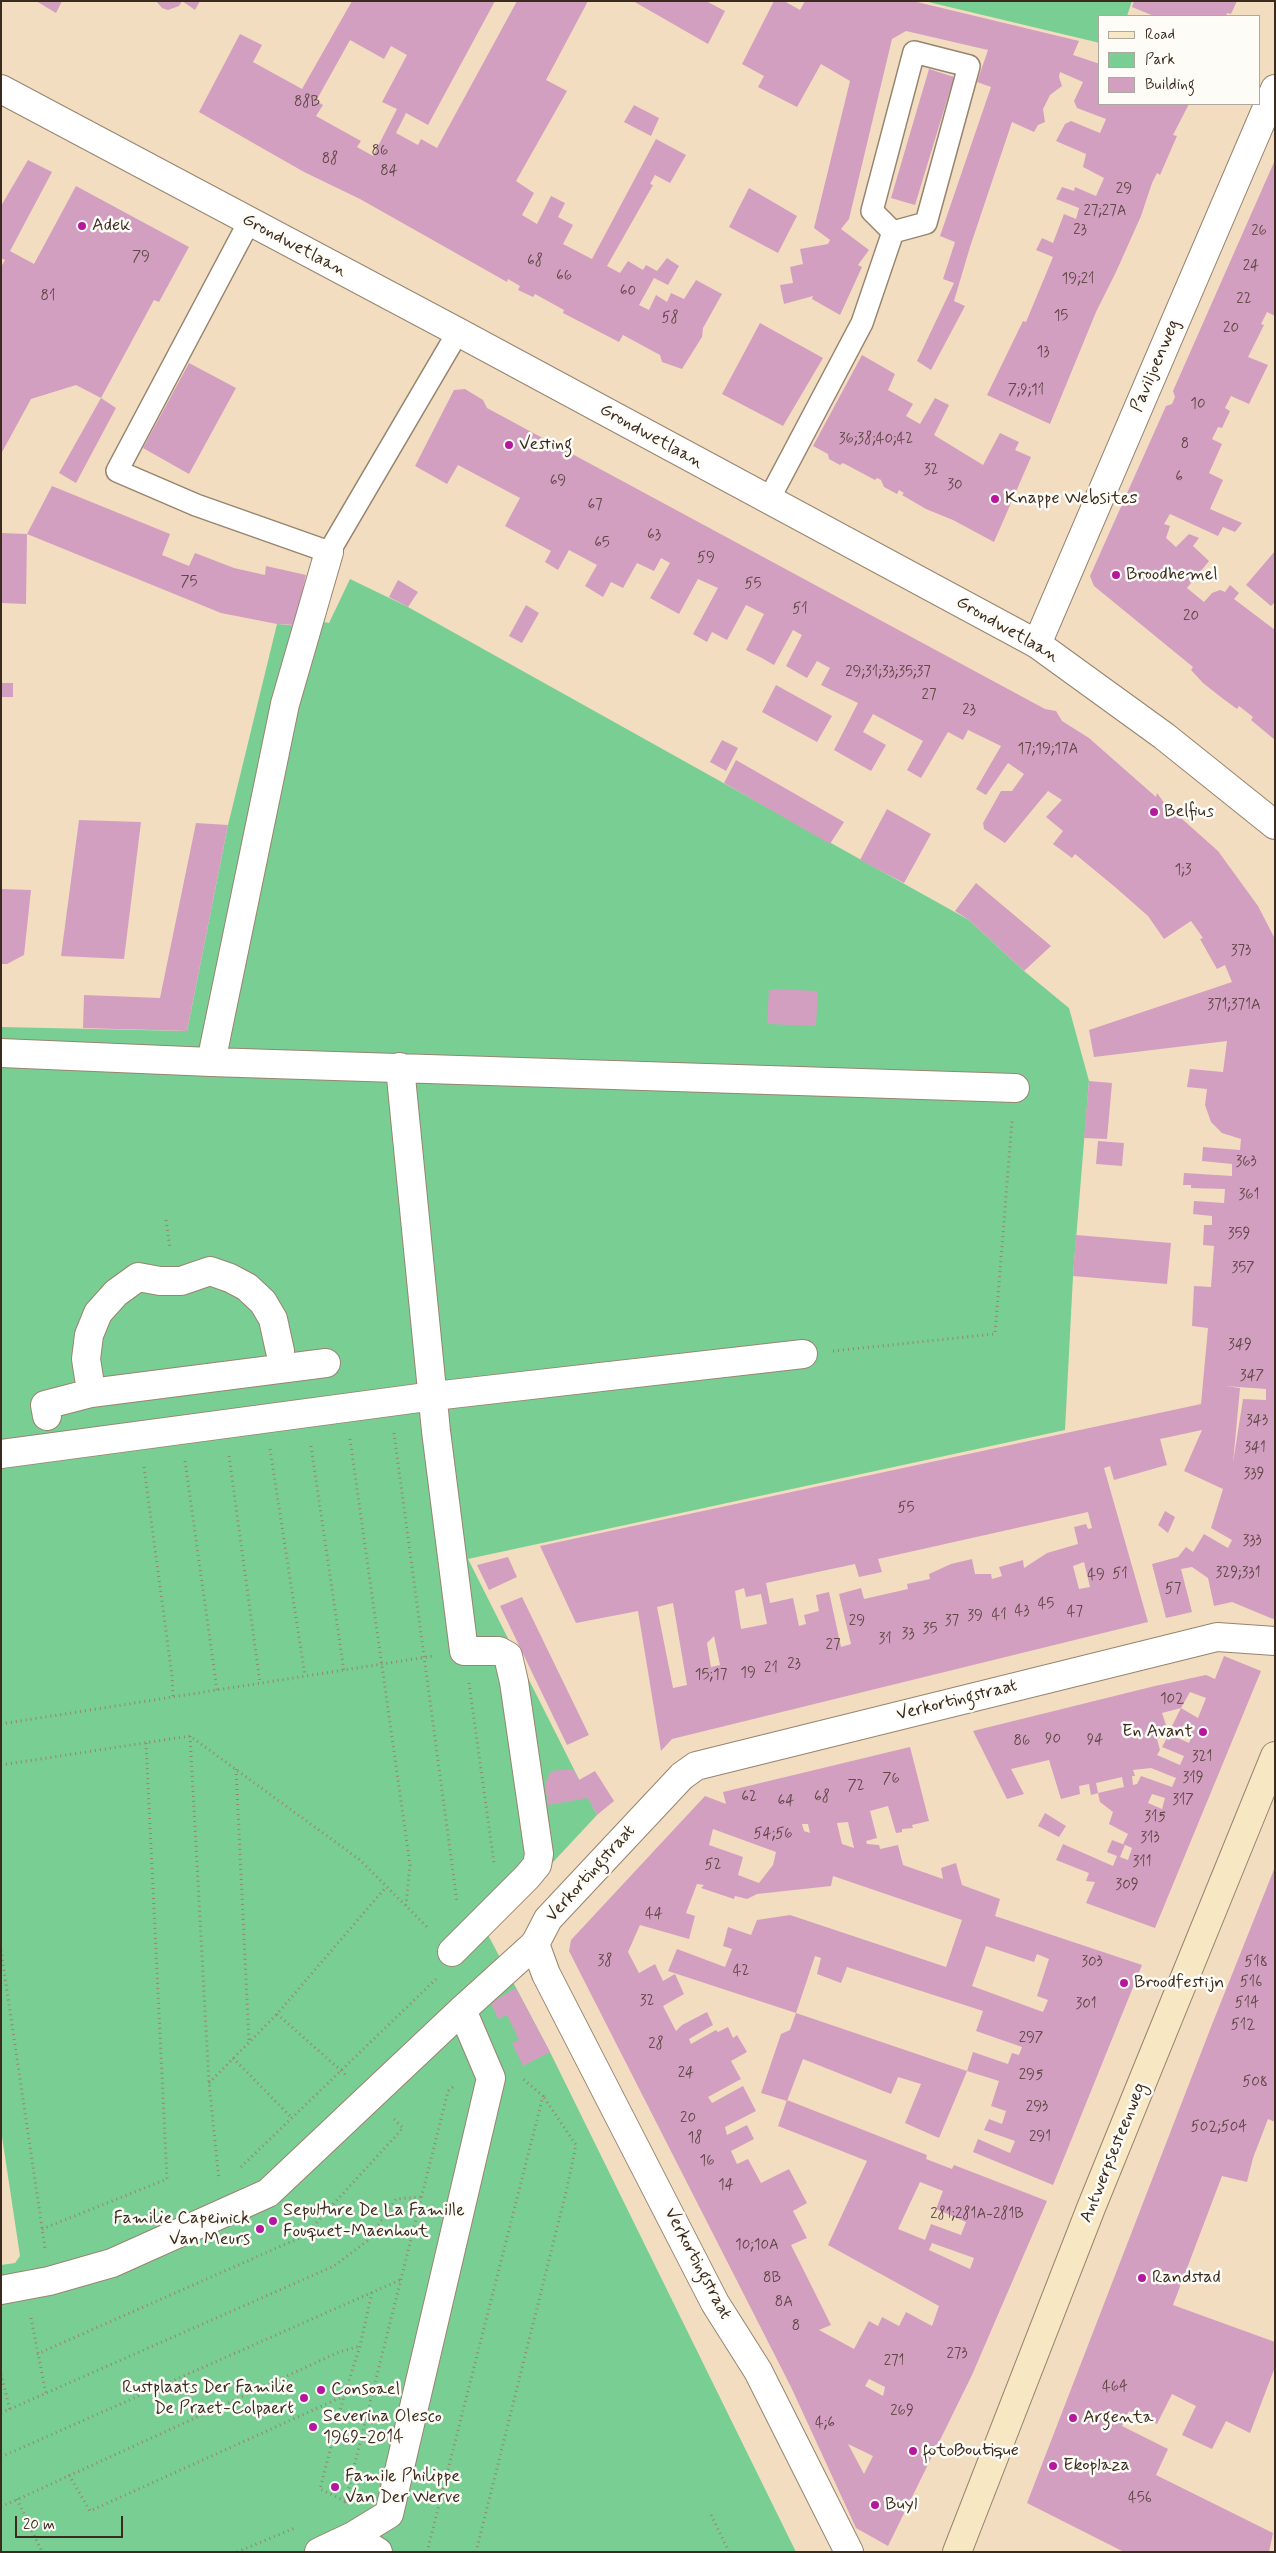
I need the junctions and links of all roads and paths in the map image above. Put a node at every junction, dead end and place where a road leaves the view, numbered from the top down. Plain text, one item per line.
1 (1, 89) edge
2 (1275, 89) edge
3 (249, 222) junction
4 (893, 232) junction
5 (458, 332) junction
6 (768, 500) junction
7 (329, 552) junction
8 (1037, 644) junction
9 (1270, 819) edge
10 (1, 1053) edge
11 (211, 1062) junction
12 (400, 1067) junction
13 (1015, 1088) joint
14 (803, 1354) joint
15 (282, 1361) junction
16 (326, 1363) dead end
17 (90, 1387) junction
18 (434, 1396) junction
19 (390, 1402) junction
20 (179, 1407) junction
21 (346, 1408) junction
22 (306, 1414) junction
23 (266, 1419) junction
24 (225, 1424) junction
25 (50, 1434) junction
26 (139, 1434) junction
27 (1, 1454) edge
28 (1275, 1641) edge
29 (464, 1651) junction
30 (424, 1658) junction
31 (383, 1664) junction
32 (344, 1670) junction
33 (305, 1676) junction
34 (260, 1683) junction
35 (217, 1690) junction
36 (173, 1697) junction
37 (1, 1724) edge
38 (190, 1736) junction
39 (146, 1743) junction
40 (1275, 1756) edge
41 (1, 1765) edge
42 (236, 1770) junction
43 (1268, 1790) edge
44 (386, 1887) junction
45 (500, 1904) junction
46 (406, 1906) junction
47 (460, 1944) junction
48 (535, 1944) junction
49 (1, 1950) edge
50 (462, 2010) junction
51 (277, 2014) junction
52 (249, 2042) junction
53 (233, 2058) junction
54 (484, 2060) junction
55 (341, 2070) junction
56 (209, 2083) junction
57 (370, 2096) junction
58 (543, 2096) junction
59 (292, 2118) junction
60 (239, 2169) dead end
61 (421, 2197) junction
62 (225, 2213) junction
63 (42, 2229) junction
64 (400, 2280) junction
65 (50, 2281) junction
66 (1, 2290) edge
67 (372, 2292) junction
68 (360, 2346) junction
69 (1, 2374) edge
70 (46, 2394) junction
71 (344, 2396) junction
72 (10, 2410) junction
73 (1, 2413) edge
74 (1, 2457) edge
75 (69, 2476) junction
76 (18, 2499) junction
77 (345, 2501) junction
78 (1, 2507) edge
79 (711, 2515) dead end
80 (300, 2526) dead end
81 (353, 2536) junction
82 (42, 2552) edge
83 (237, 2552) edge
84 (319, 2552) edge
85 (378, 2552) edge
86 (427, 2552) edge
87 (476, 2552) edge
88 (729, 2552) edge
89 (848, 2552) edge
90 (957, 2552) edge

1 - 3 street, Grondwetlaan
2 - 8 street, Paviljoenweg
3 - 5 street, Grondwetlaan
3 - 7 lane
4 - 4 lane
4 - 6 lane
5 - 6 street, Grondwetlaan
5 - 7 lane
6 - 8 street, Grondwetlaan
7 - 11 street
8 - 9 street, Grondwetlaan
10 - 11 street
11 - 12 street
12 - 13 street
12 - 18 street
13 - 14 path
14 - 18 street
15 - 16 street
15 - 17 street
15 - 20 street
17 - 20 street
17 - 25 street
18 - 19 street
18 - 29 street
19 - 21 street
19 - 30 path
20 - 24 street
20 - 26 street
20 - 35 path
21 - 22 street
21 - 31 path
22 - 23 street
22 - 32 path
23 - 24 street
23 - 33 path
24 - 34 path
25 - 26 street
25 - 27 street
26 - 36 path
28 - 48 street, Verkortingstraat
29 - 30 path
29 - 45 path
29 - 45 street
30 - 31 path
30 - 47 path
31 - 32 path
31 - 46 path
32 - 33 path
33 - 34 path
34 - 35 path
35 - 36 path
36 - 37 path
38 - 39 path
38 - 42 path
38 - 56 path
39 - 41 path
39 - 63 path
40 - 43 main road, Antwerpsesteenweg
42 - 44 path
42 - 52 path
43 - 90 main road, Antwerpsesteenweg
44 - 46 path
44 - 51 path
45 - 47 street
46 - 47 path
47 - 55 path
48 - 50 street
48 - 89 street, Verkortingstraat
49 - 63 path
50 - 54 street
50 - 57 street
51 - 52 path
51 - 55 path
52 - 53 path
53 - 56 path
53 - 59 path
54 - 58 path
54 - 61 path
54 - 81 street
55 - 57 path
55 - 59 path
56 - 62 path
57 - 62 street
57 - 70 path
58 - 86 path
58 - 87 path
59 - 60 path
61 - 64 path
61 - 70 path
62 - 65 street
63 - 65 path
64 - 67 path
64 - 77 path
65 - 66 street
67 - 68 path
67 - 74 path
68 - 71 path
68 - 75 path
69 - 72 path
70 - 72 path
71 - 75 path
71 - 77 path
72 - 73 path
75 - 76 path
76 - 78 path
76 - 82 path
77 - 81 path
79 - 88 path
80 - 83 path
81 - 84 street
81 - 85 street

